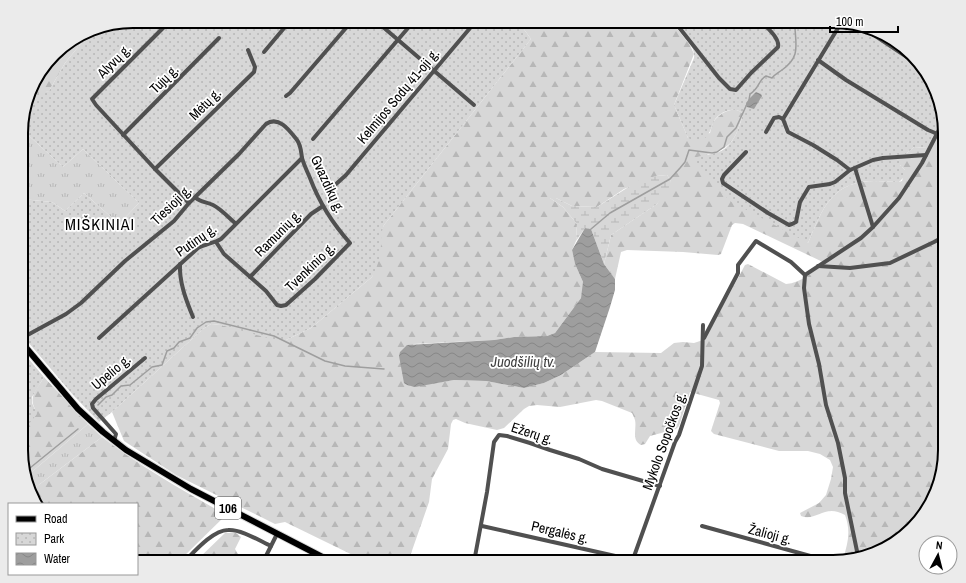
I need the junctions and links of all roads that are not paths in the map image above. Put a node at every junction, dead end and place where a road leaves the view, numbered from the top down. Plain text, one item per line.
1 (163, 28) edge
2 (284, 28) edge
3 (346, 28) edge
4 (384, 28) edge
5 (408, 28) edge
6 (470, 28) edge
7 (680, 28) edge
8 (767, 28) edge
9 (838, 28) edge
10 (219, 38) dead end
11 (398, 40) junction
12 (248, 50) dead end
13 (264, 52) dead end
14 (818, 60) junction
15 (434, 70) junction
16 (286, 96) dead end
17 (474, 105) dead end
18 (783, 119) junction
19 (271, 121) joint
20 (766, 132) dead end
21 (937, 134) joint
22 (123, 135) junction
23 (313, 139) dead end
24 (746, 152) dead end
25 (926, 155) junction
26 (302, 158) junction
27 (855, 168) junction
28 (155, 169) junction
29 (850, 170) junction
30 (335, 185) dead end
31 (196, 198) junction
32 (189, 203) junction
33 (323, 206) junction
34 (236, 223) junction
35 (873, 227) junction
36 (938, 240) edge
37 (216, 242) junction
38 (350, 243) joint
39 (180, 264) junction
40 (818, 266) junction
41 (805, 275) junction
42 (250, 277) junction
43 (193, 317) dead end
44 (703, 325) dead end
45 (28, 335) edge
46 (99, 338) dead end
47 (703, 340) junction
48 (28, 350) edge
49 (145, 358) dead end
50 (114, 441) junction
51 (660, 486) junction
52 (482, 526) junction
53 (702, 526) dead end
54 (277, 534) junction
55 (271, 546) junction
56 (857, 552) edge
57 (191, 555) edge
58 (266, 555) edge
59 (318, 555) edge
60 (476, 555) edge
61 (606, 555) edge
62 (634, 555) edge
63 (807, 555) edge

1 - 22 street, Alyvų g.
2 - 13 street
3 - 16 street
4 - 11 street
5 - 11 street
6 - 15 street, Kelmijos Sodų 41-oji g.
7 - 8 street
9 - 14 street
10 - 22 street, Tujų g.
11 - 15 street
11 - 23 street
12 - 28 street, Mėtų g.
14 - 18 street
14 - 21 street
15 - 17 street
15 - 30 street, Kelmijos Sodų 41-oji g.
18 - 20 street
18 - 29 street
19 - 26 street, Gvazdikų g.
19 - 31 street, Tiesioji g.
21 - 25 street
22 - 28 street
24 - 29 street
25 - 27 street
25 - 35 street
26 - 33 street, Gvazdikų g.
26 - 34 street, Putinų g.
27 - 29 street
27 - 35 street
28 - 32 street
31 - 32 street, Tiesioji g.
31 - 34 street
32 - 45 street, Tiesioji g.
33 - 38 street, Gvazdikų g.
33 - 42 street, Ramunių g.
34 - 37 street, Putinų g.
35 - 40 street
36 - 40 street
37 - 39 street, Putinų g.
37 - 42 street, Tvenkinio g.
38 - 42 street, Tvenkinio g.
39 - 43 street
39 - 46 street, Putinų g.
40 - 41 street
41 - 47 street
41 - 56 street
44 - 47 street, Mykolo Sopočkos g.
47 - 51 street, Mykolo Sopočkos g.
48 - 50 main road, 106
49 - 50 street, Upelio g.
50 - 54 main road, 106
51 - 52 street, Ežerų g.
51 - 62 street, Mykolo Sopočkos g.
52 - 60 street, Ežerų g.
52 - 61 street, Pergalės g.
53 - 63 street, Žalioji g.
54 - 55 street
54 - 59 main road, 106
55 - 57 street
55 - 58 street

